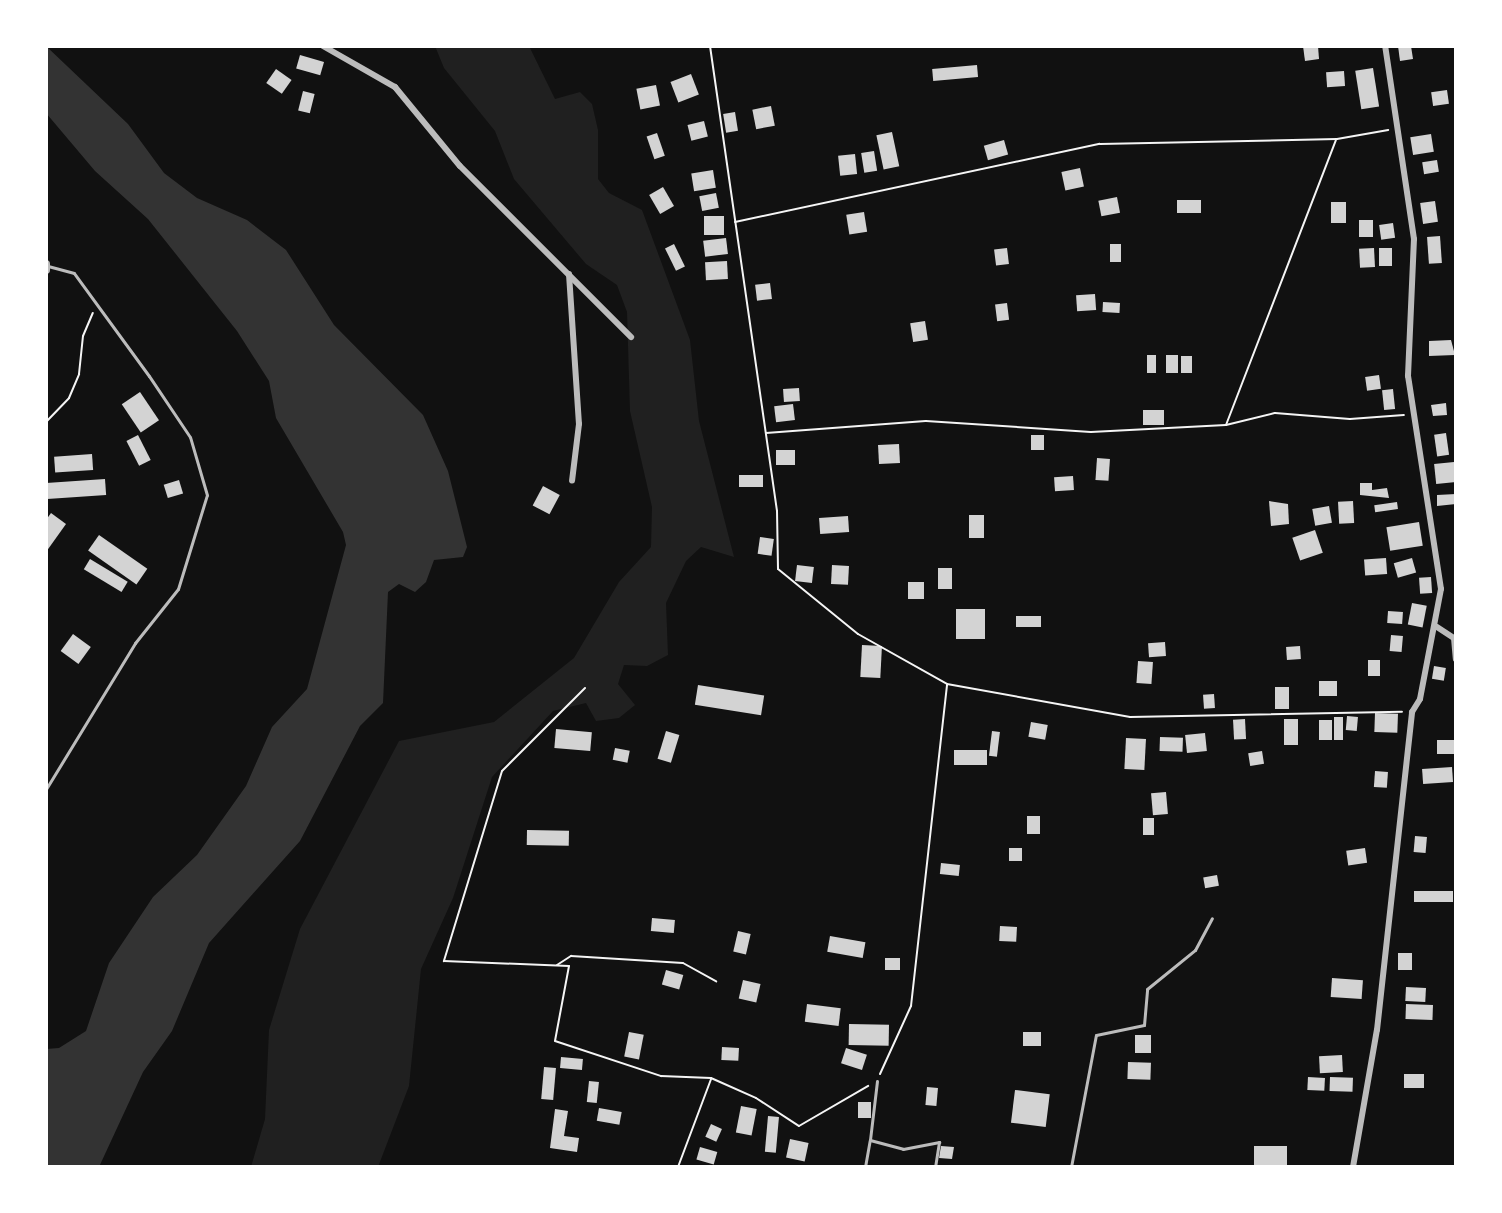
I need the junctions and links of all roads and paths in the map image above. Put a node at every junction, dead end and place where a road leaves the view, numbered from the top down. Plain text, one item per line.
1 (323, 46) edge
2 (710, 46) edge
3 (1385, 46) edge
4 (1394, 129) junction
5 (1337, 139) junction
6 (734, 223) junction
7 (47, 267) edge
8 (569, 274) junction
9 (96, 304) junction
10 (631, 337) dead end
11 (1413, 414) junction
12 (46, 422) edge
13 (1226, 425) junction
14 (764, 433) junction
15 (572, 481) dead end
16 (1437, 627) junction
17 (1456, 659) edge
18 (947, 684) junction
19 (585, 688) dead end
20 (1412, 712) junction
21 (46, 789) edge
22 (1212, 918) dead end
23 (556, 966) junction
24 (716, 981) dead end
25 (711, 1078) junction
26 (877, 1081) junction
27 (870, 1140) junction
28 (678, 1167) edge
29 (865, 1167) edge
30 (935, 1167) edge
31 (1071, 1167) edge
32 (1353, 1167) edge

1 - 8 street
2 - 6 path
3 - 4 street
4 - 5 path
4 - 11 street
5 - 6 path
5 - 13 path
6 - 14 path
7 - 9 lane
8 - 10 street
8 - 15 street
9 - 12 path
9 - 21 lane
11 - 13 path
11 - 16 street
13 - 14 path
14 - 18 path
16 - 17 street
16 - 20 street
18 - 20 path
18 - 26 path
19 - 23 path
20 - 32 street
22 - 31 lane
23 - 24 path
23 - 25 path
25 - 26 path
25 - 28 path
26 - 27 lane
27 - 29 lane
27 - 30 lane

